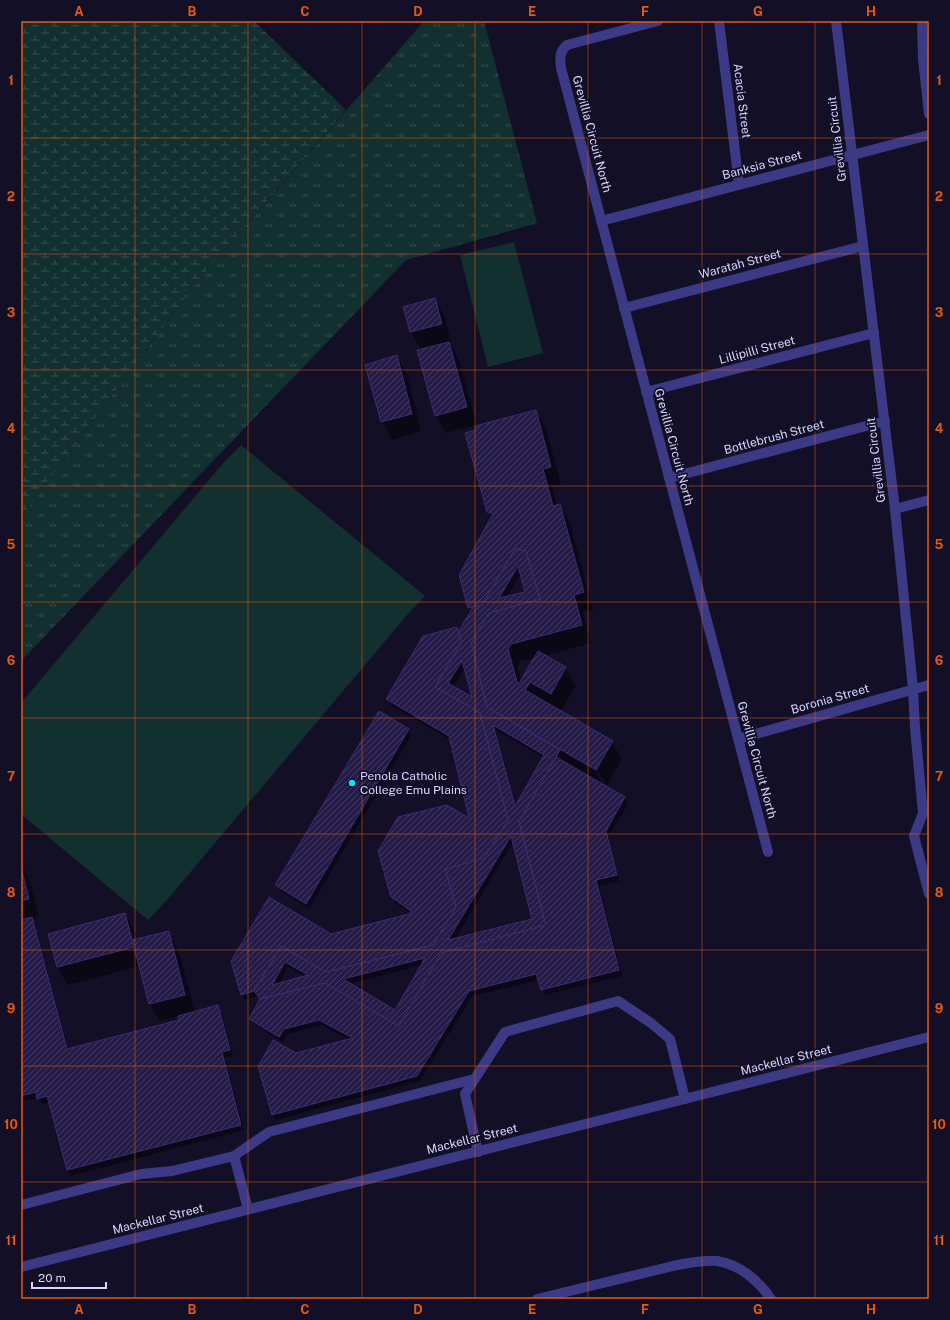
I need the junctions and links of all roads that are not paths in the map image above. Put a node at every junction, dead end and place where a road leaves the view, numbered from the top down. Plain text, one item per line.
1 (658, 21) edge
2 (719, 21) edge
3 (836, 21) edge
4 (922, 21) edge
5 (642, 23) edge
6 (929, 114) edge
7 (929, 135) edge
8 (852, 155) junction
9 (739, 184) junction
10 (601, 221) junction
11 (862, 246) junction
12 (624, 308) junction
13 (874, 333) junction
14 (646, 392) junction
15 (885, 421) junction
16 (669, 478) junction
17 (929, 500) edge
18 (895, 509) junction
19 (929, 685) edge
20 (913, 689) junction
21 (738, 739) junction
22 (926, 815) edge
23 (768, 852) dead end
24 (929, 894) edge
25 (929, 1037) edge
26 (474, 1079) junction
27 (685, 1099) junction
28 (478, 1152) junction
29 (234, 1156) junction
30 (21, 1205) edge
31 (248, 1209) junction
32 (21, 1267) edge
33 (537, 1299) edge
34 (771, 1299) edge

1 - 5 street
2 - 9 street, Acacia Street
3 - 8 street, Grevillia Circuit
4 - 6 street
5 - 10 street, Grevillia Circuit North
7 - 8 street, Banksia Street
8 - 9 street, Banksia Street
8 - 11 street, Grevillia Circuit
9 - 10 street, Banksia Street
10 - 12 street, Grevillia Circuit North
11 - 12 street, Waratah Street
11 - 13 street, Grevillia Circuit
12 - 14 street, Grevillia Circuit North
13 - 14 street, Lillipilli Street
13 - 15 street, Grevillia Circuit
14 - 16 street, Grevillia Circuit North
15 - 16 street, Bottlebrush Street
15 - 18 street, Grevillia Circuit
16 - 21 street, Grevillia Circuit North
17 - 18 street
18 - 20 street, Grevillia Circuit
19 - 20 street, Boronia Street
20 - 21 street, Boronia Street
20 - 22 street, Grevillia Circuit
21 - 23 street, Grevillia Circuit North
22 - 24 street, Grevillia Circuit
25 - 27 street, Mackellar Street
26 - 27 street
26 - 28 street
26 - 29 street
27 - 28 street, Mackellar Street
28 - 31 street, Mackellar Street
29 - 30 street
29 - 31 street
31 - 32 street, Mackellar Street
33 - 34 street

